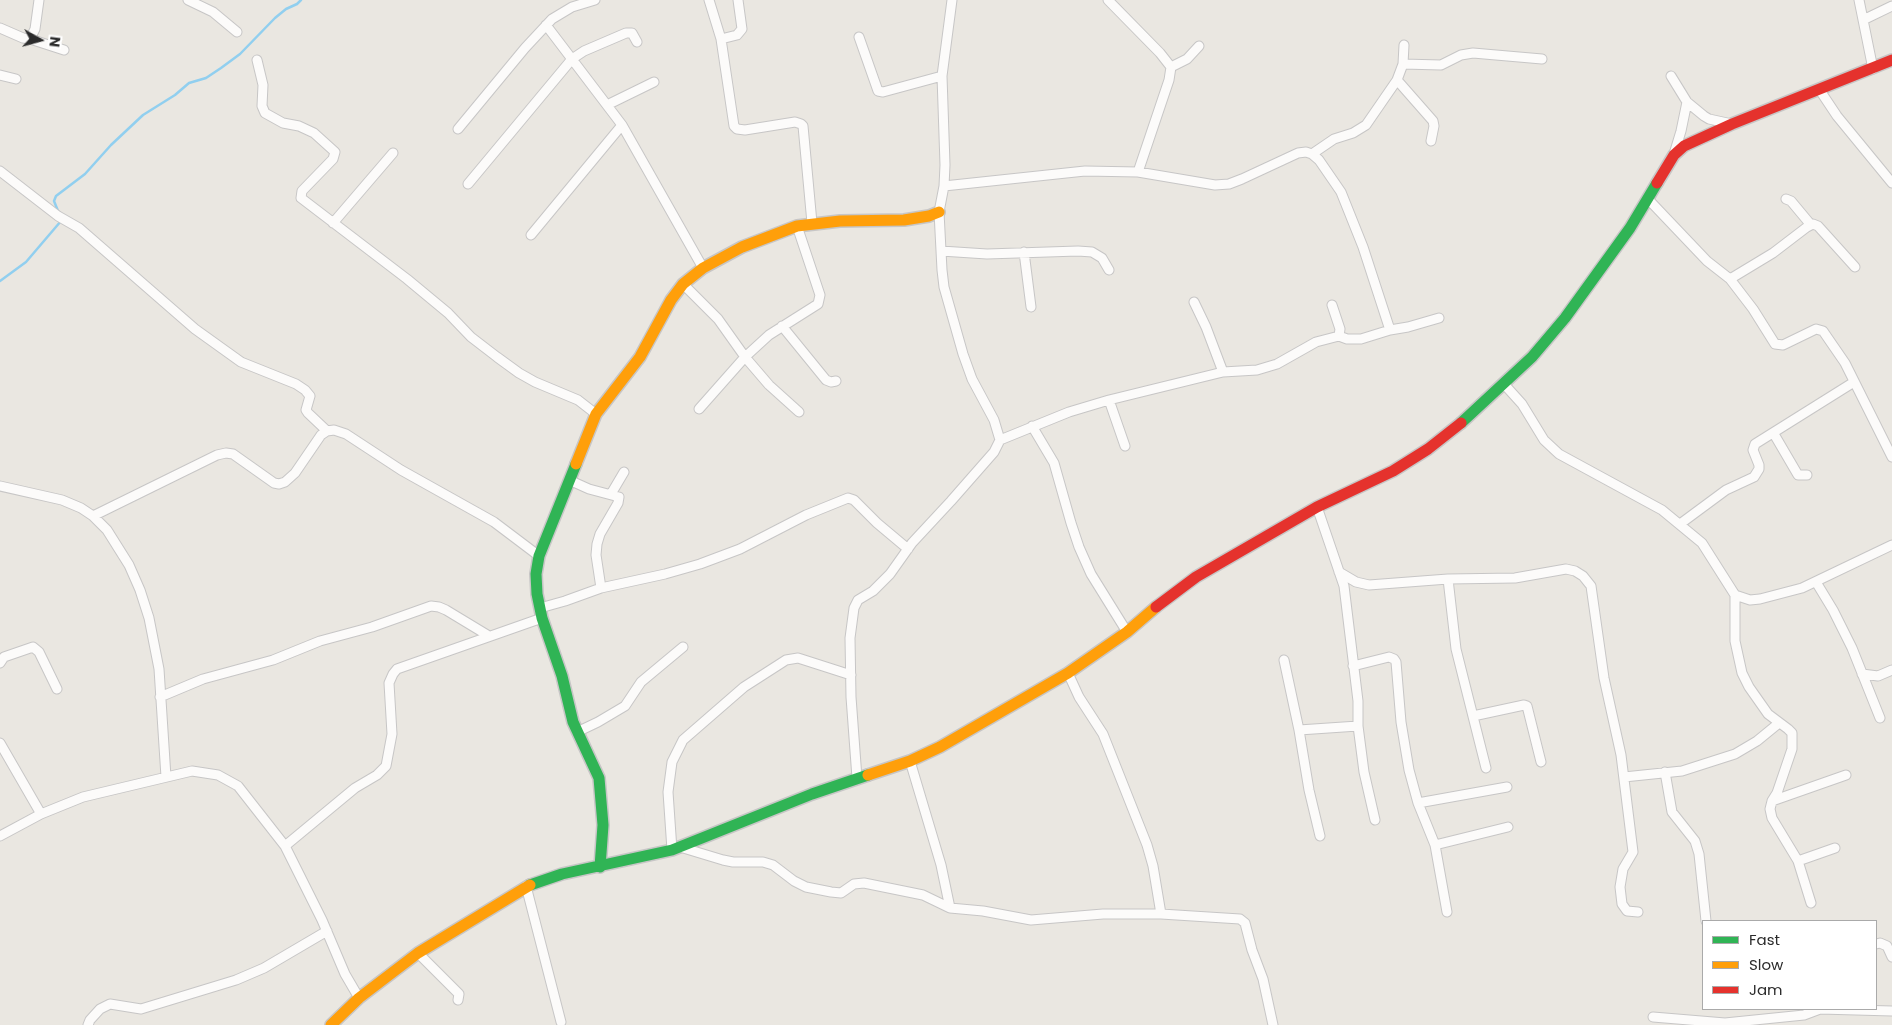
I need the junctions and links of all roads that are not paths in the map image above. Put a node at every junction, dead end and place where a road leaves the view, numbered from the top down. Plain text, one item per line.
1 (39, 0) edge
2 (188, 0) edge
3 (595, 0) edge
4 (709, 0) edge
5 (738, 0) edge
6 (952, 0) edge
7 (1108, 0) edge
8 (1859, 0) edge
9 (1892, 6) edge
10 (1863, 20) junction
11 (546, 26) junction
12 (0, 28) edge
13 (237, 32) dead end
14 (859, 37) dead end
15 (30, 39) junction
16 (721, 39) junction
17 (637, 42) dead end
18 (1404, 45) dead end
19 (1198, 46) dead end
20 (64, 50) dead end
21 (572, 59) junction
22 (1542, 59) dead end
23 (257, 60) dead end
24 (1892, 60) edge
25 (1403, 64) junction
26 (1171, 67) junction
27 (1873, 68) junction
28 (0, 75) edge
29 (942, 76) junction
30 (1671, 76) dead end
31 (16, 78) dead end
32 (1397, 80) junction
33 (654, 82) dead end
34 (1819, 89) junction
35 (1687, 102) junction
36 (607, 105) junction
37 (1732, 124) junction
38 (622, 125) junction
39 (458, 129) dead end
40 (1431, 141) dead end
41 (394, 152) dead end
42 (1312, 154) junction
43 (1674, 155) junction
44 (0, 171) edge
45 (1138, 172) junction
46 (1892, 183) edge
47 (468, 184) dead end
48 (944, 186) junction
49 (1648, 199) junction
50 (1786, 199) dead end
51 (939, 212) junction
52 (333, 223) junction
53 (812, 223) junction
54 (1811, 225) junction
55 (797, 226) junction
56 (531, 235) dead end
57 (941, 251) junction
58 (1024, 252) junction
59 (1855, 267) dead end
60 (704, 268) junction
61 (1109, 270) dead end
62 (1730, 279) junction
63 (683, 284) junction
64 (1194, 302) dead end
65 (1332, 306) dead end
66 (1031, 307) dead end
67 (1439, 318) dead end
68 (782, 326) junction
69 (1390, 330) junction
70 (1339, 336) junction
71 (745, 357) junction
72 (1223, 372) junction
73 (836, 381) dead end
74 (1854, 382) junction
75 (1503, 383) junction
76 (1109, 400) junction
77 (699, 409) dead end
78 (799, 412) dead end
79 (596, 414) junction
80 (1032, 426) junction
81 (327, 431) junction
82 (1774, 434) junction
83 (1000, 440) junction
84 (1125, 446) dead end
85 (1892, 457) edge
86 (624, 472) dead end
87 (1807, 474) dead end
88 (569, 480) junction
89 (0, 484) edge
90 (611, 494) junction
91 (1317, 507) junction
92 (93, 516) junction
93 (1680, 524) junction
94 (1892, 545) edge
95 (908, 549) junction
96 (538, 556) junction
97 (1339, 572) junction
98 (1448, 579) junction
99 (1816, 582) junction
100 (602, 588) junction
101 (1735, 595) junction
102 (541, 612) junction
103 (1127, 632) junction
104 (489, 636) junction
105 (683, 647) dead end
106 (1284, 660) dead end
107 (0, 663) edge
108 (1353, 666) junction
109 (1892, 670) edge
110 (1068, 672) junction
111 (1862, 674) junction
112 (850, 675) junction
113 (57, 690) dead end
114 (160, 697) junction
115 (1473, 716) junction
116 (1880, 718) dead end
117 (1779, 723) junction
118 (1358, 726) junction
119 (1299, 730) junction
120 (577, 732) junction
121 (0, 743) edge
122 (910, 761) junction
123 (1542, 762) dead end
124 (1486, 768) dead end
125 (1665, 772) junction
126 (1846, 775) dead end
127 (166, 777) junction
128 (1624, 777) junction
129 (857, 778) junction
130 (1507, 787) dead end
131 (1772, 801) junction
132 (1418, 804) junction
133 (41, 814) junction
134 (1375, 820) dead end
135 (1508, 827) dead end
136 (0, 836) edge
137 (1320, 836) dead end
138 (1435, 845) junction
139 (285, 846) junction
140 (676, 848) junction
141 (1835, 848) dead end
142 (1798, 861) junction
143 (600, 867) junction
144 (526, 886) junction
145 (1811, 903) dead end
146 (950, 908) junction
147 (1448, 912) dead end
148 (1638, 912) dead end
149 (1161, 914) junction
150 (1706, 920) edge
151 (327, 932) junction
152 (1877, 944) edge
153 (418, 953) junction
154 (1892, 957) edge
155 (359, 998) junction
156 (458, 1000) dead end
157 (1817, 1010) edge
158 (1832, 1010) edge
159 (1892, 1011) edge
160 (1653, 1017) dead end
161 (561, 1022) dead end
162 (1725, 1024) edge
163 (88, 1025) edge
164 (332, 1025) edge
165 (1273, 1025) edge

1 - 15 street
2 - 13 street
3 - 11 street
4 - 16 street
5 - 16 street
6 - 29 street
7 - 26 street
8 - 10 street
9 - 10 street
10 - 27 street
11 - 21 street
11 - 39 street
12 - 15 street
14 - 29 street
15 - 20 street
16 - 53 street
17 - 21 street
18 - 25 street
19 - 26 street
21 - 36 street
21 - 47 street
22 - 25 street
23 - 52 street
24 - 27 street
25 - 32 street
26 - 45 street
27 - 34 street
28 - 31 street
29 - 48 street
30 - 35 street
32 - 40 street
32 - 42 street
33 - 36 street
34 - 37 street
34 - 46 street
35 - 37 street
35 - 43 street
36 - 38 street
37 - 43 street
38 - 56 street
38 - 60 street
41 - 52 street
42 - 45 street
42 - 69 street
43 - 49 street
44 - 81 street
45 - 48 street
48 - 51 street
49 - 62 street
49 - 75 street
50 - 54 street
51 - 53 street
51 - 57 street
52 - 79 street
53 - 55 street
54 - 59 street
54 - 62 street
55 - 60 street
55 - 68 street
57 - 58 street
57 - 83 street
58 - 61 street
58 - 66 street
60 - 63 street
62 - 74 street
63 - 71 street
63 - 79 street
64 - 72 street
65 - 70 street
67 - 69 street
68 - 71 street
68 - 73 street
69 - 70 street
70 - 72 street
71 - 77 street
71 - 78 street
72 - 76 street
74 - 82 street
74 - 85 street
75 - 91 street
75 - 93 street
76 - 80 street
76 - 84 street
79 - 88 street
80 - 83 street
80 - 103 street
81 - 92 street
81 - 96 street
82 - 87 street
82 - 93 street
83 - 95 street
86 - 90 street
88 - 90 street
88 - 96 street
89 - 92 street
90 - 100 street
91 - 97 street
91 - 103 street
92 - 114 street
93 - 101 street
94 - 99 street
95 - 100 street
95 - 112 street
96 - 102 street
97 - 98 street
97 - 108 street
98 - 115 street
98 - 128 street
99 - 101 street
99 - 111 street
100 - 102 street
101 - 117 street
102 - 104 street
102 - 120 street
103 - 110 street
104 - 114 street
104 - 139 street
105 - 120 street
106 - 119 street
107 - 113 street
108 - 118 street
108 - 132 street
109 - 111 street
110 - 122 street
110 - 149 street
111 - 116 street
112 - 129 street
112 - 140 street
114 - 127 street
115 - 123 street
115 - 124 street
117 - 125 street
117 - 131 street
118 - 119 street
118 - 134 street
119 - 137 street
120 - 143 street
121 - 133 street
122 - 129 street
122 - 146 street
125 - 128 street
125 - 150 street
126 - 131 street
127 - 133 street
127 - 139 street
128 - 148 street
129 - 140 street
130 - 132 street
131 - 142 street
132 - 138 street
133 - 136 street
135 - 138 street
138 - 147 street
139 - 151 street
140 - 143 street
140 - 146 street
141 - 142 street
142 - 145 street
143 - 144 street
144 - 153 street
144 - 161 street
146 - 149 street
149 - 165 street
151 - 155 street
151 - 163 street
152 - 154 street
153 - 155 street
153 - 156 street
155 - 164 street
157 - 162 street
158 - 159 street
160 - 162 street

